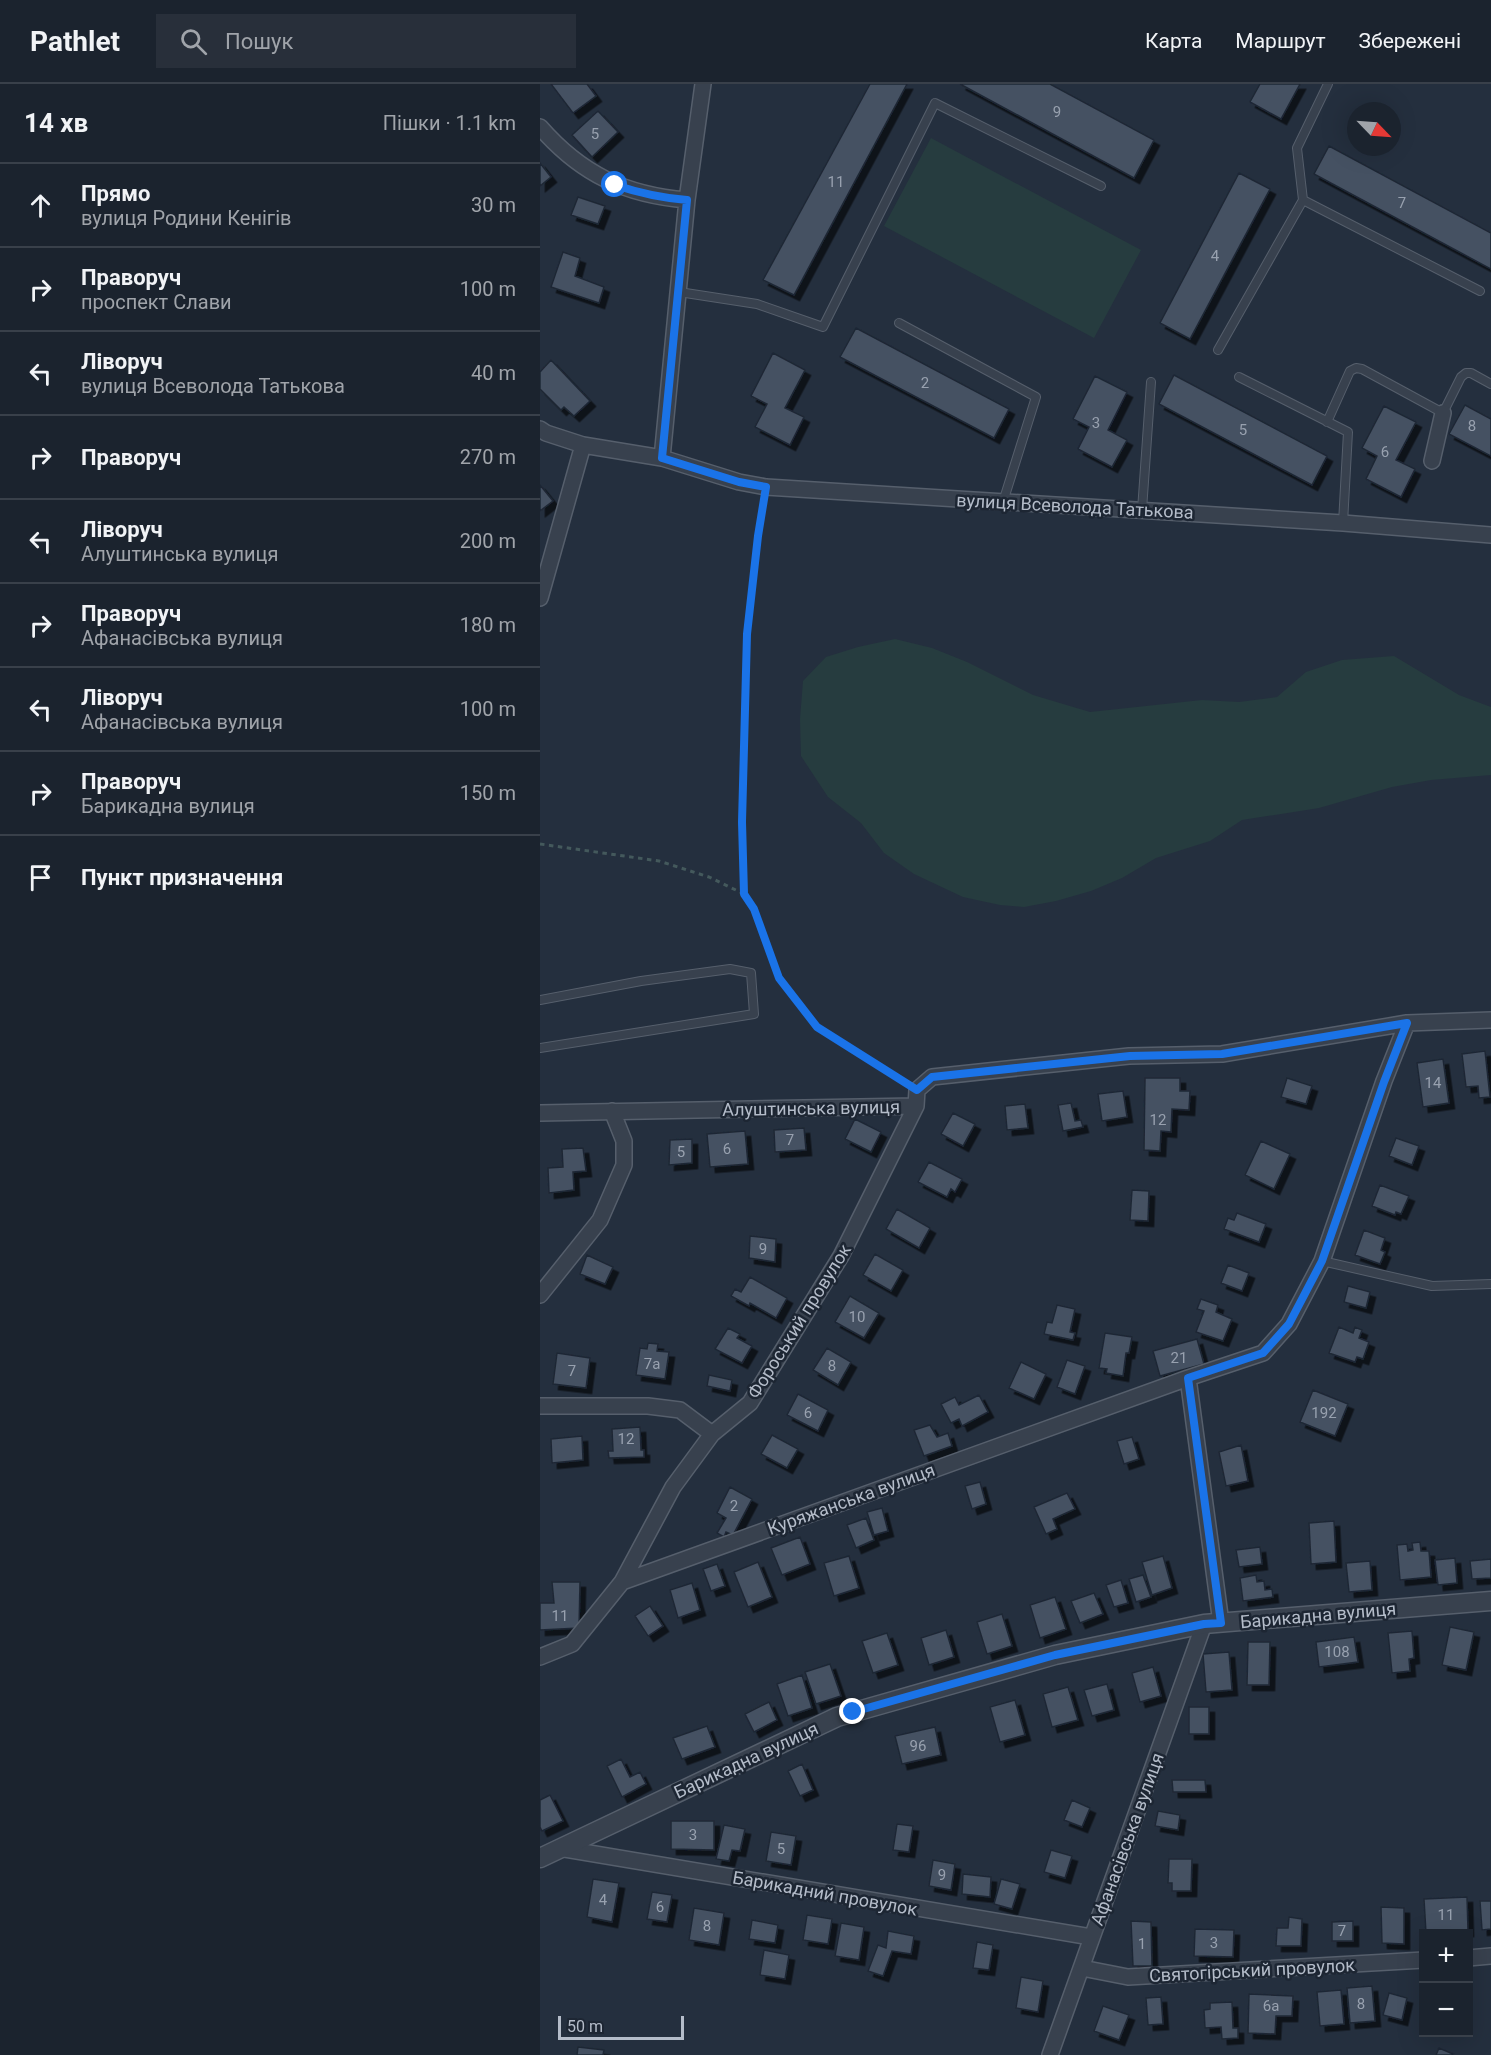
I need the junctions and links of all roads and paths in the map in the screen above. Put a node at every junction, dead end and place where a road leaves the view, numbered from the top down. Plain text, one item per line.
1 (703, 84) edge
2 (1328, 84) edge
3 (540, 127) edge
4 (1101, 186) dead end
5 (687, 200) junction
6 (1303, 200) junction
7 (1480, 291) dead end
8 (679, 292) junction
9 (899, 323) dead end
10 (1218, 350) dead end
11 (1239, 377) dead end
12 (1151, 382) dead end
13 (1491, 384) edge
14 (1443, 413) junction
15 (1327, 422) junction
16 (540, 429) edge
17 (583, 445) junction
18 (662, 458) junction
19 (1432, 461) dead end
20 (766, 487) junction
21 (1004, 502) junction
22 (1142, 510) junction
23 (1343, 523) junction
24 (1491, 535) edge
25 (540, 598) edge
26 (540, 844) edge
27 (744, 894) junction
28 (540, 1000) edge
29 (1491, 1020) edge
30 (1407, 1023) junction
31 (540, 1048) edge
32 (917, 1090) junction
33 (916, 1106) junction
34 (612, 1111) junction
35 (540, 1113) edge
36 (1322, 1261) junction
37 (1491, 1284) edge
38 (540, 1295) edge
39 (1188, 1378) junction
40 (540, 1406) edge
41 (712, 1434) junction
42 (622, 1582) junction
43 (1491, 1601) edge
44 (1213, 1624) junction
45 (540, 1657) edge
46 (559, 1848) junction
47 (540, 1858) edge
48 (1091, 1937) junction
49 (1491, 1956) edge
50 (1473, 1958) edge
51 (1419, 1960) edge
52 (1082, 1968) junction
53 (1050, 2055) edge

1 - 5 street
2 - 6 lane
3 - 5 street
4 - 8 lane
5 - 8 street
6 - 7 lane
6 - 10 lane
8 - 18 street
9 - 21 lane
11 - 15 lane
12 - 22 lane
13 - 14 lane
14 - 15 lane
14 - 19 street
15 - 23 lane
16 - 17 street, вулиця Всеволода Татькова
17 - 18 street, вулиця Всеволода Татькова
17 - 25 street
18 - 20 street, вулиця Всеволода Татькова
20 - 21 street, вулиця Всеволода Татькова
20 - 27 path
21 - 22 street, вулиця Всеволода Татькова
22 - 23 street, вулиця Всеволода Татькова
23 - 24 street, вулиця Всеволода Татькова
26 - 27 path
27 - 32 path
28 - 31 lane
29 - 30 street, Алуштинська вулиця
30 - 32 street, Алуштинська вулиця
30 - 36 street
32 - 33 street, Алуштинська вулиця
33 - 34 street, Алуштинська вулиця
33 - 41 street, Фороський провулок
34 - 35 street, Алуштинська вулиця
34 - 38 street
36 - 37 lane
36 - 39 street
39 - 42 street, Куряжанська вулиця
39 - 44 street, Афанасівська вулиця
40 - 41 street
41 - 42 street, Фороський провулок
42 - 45 street
43 - 44 street, Барикадна вулиця
44 - 46 street, Барикадна вулиця
44 - 48 street, Афанасівська вулиця
46 - 47 street, Барикадна вулиця
46 - 48 street, Барикадний провулок
48 - 52 street, Афанасівська вулиця
49 - 50 street
51 - 52 street, Святогірський провулок
52 - 53 street, Афанасівська вулиця

